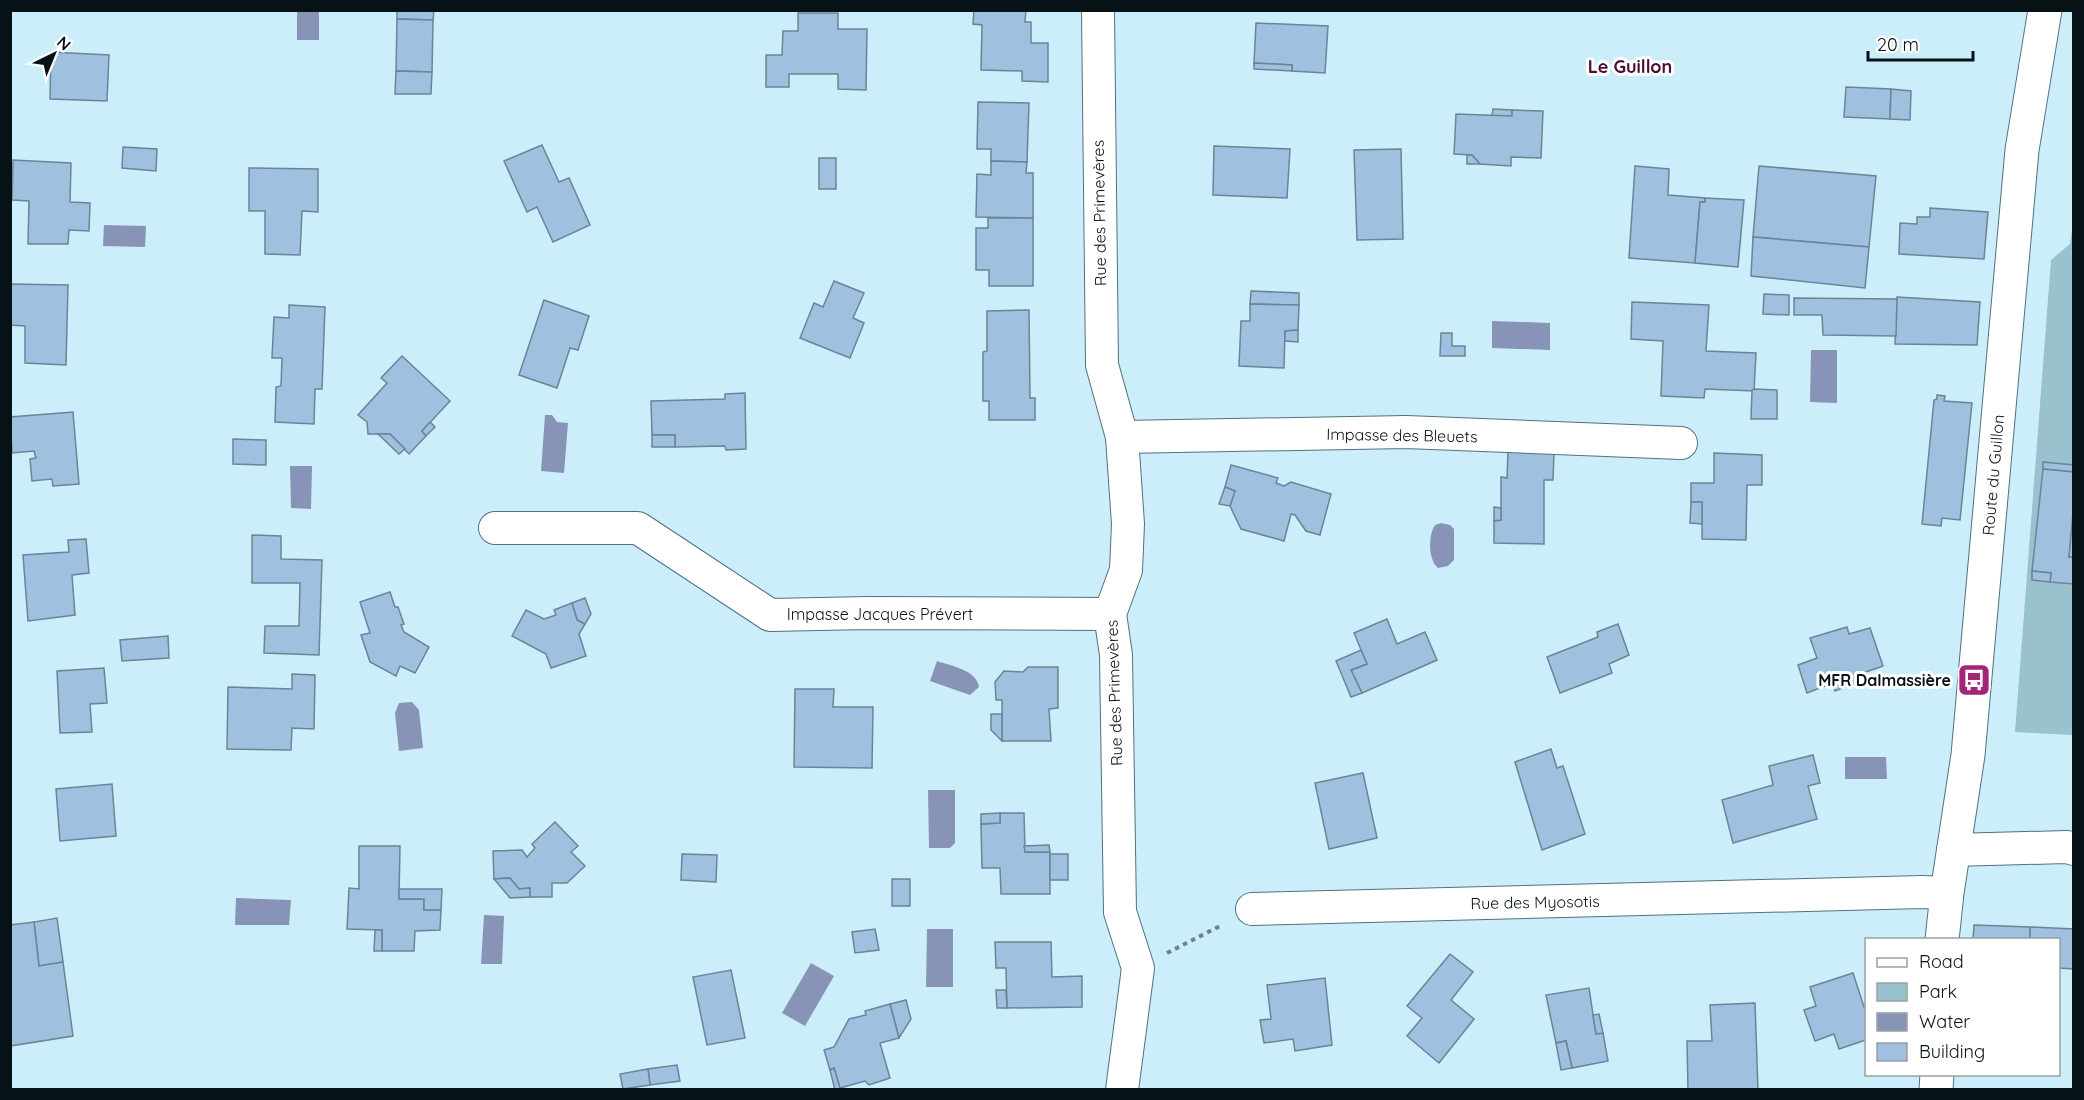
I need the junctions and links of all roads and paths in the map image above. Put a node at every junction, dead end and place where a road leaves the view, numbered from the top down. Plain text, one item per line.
1 (1098, 10) edge
2 (2045, 10) edge
3 (1122, 437) junction
4 (1682, 443) dead end
5 (495, 528) dead end
6 (1110, 614) junction
7 (2073, 849) edge
8 (1953, 850) junction
9 (1947, 893) junction
10 (1252, 909) joint
11 (1942, 938) edge
12 (1138, 968) junction
13 (1122, 1089) edge

1 - 3 street, Rue des Primevères
2 - 8 street, Route du Guillon
3 - 4 street, Impasse des Bleuets
3 - 6 street, Rue des Primevères
5 - 6 street, Impasse Jacques Prévert
6 - 12 street, Rue des Primevères
7 - 8 street
8 - 9 street, Route du Guillon
9 - 10 street, Rue des Myosotis
9 - 11 street, Route du Guillon
10 - 12 path
12 - 13 street, Rue des Primevères

